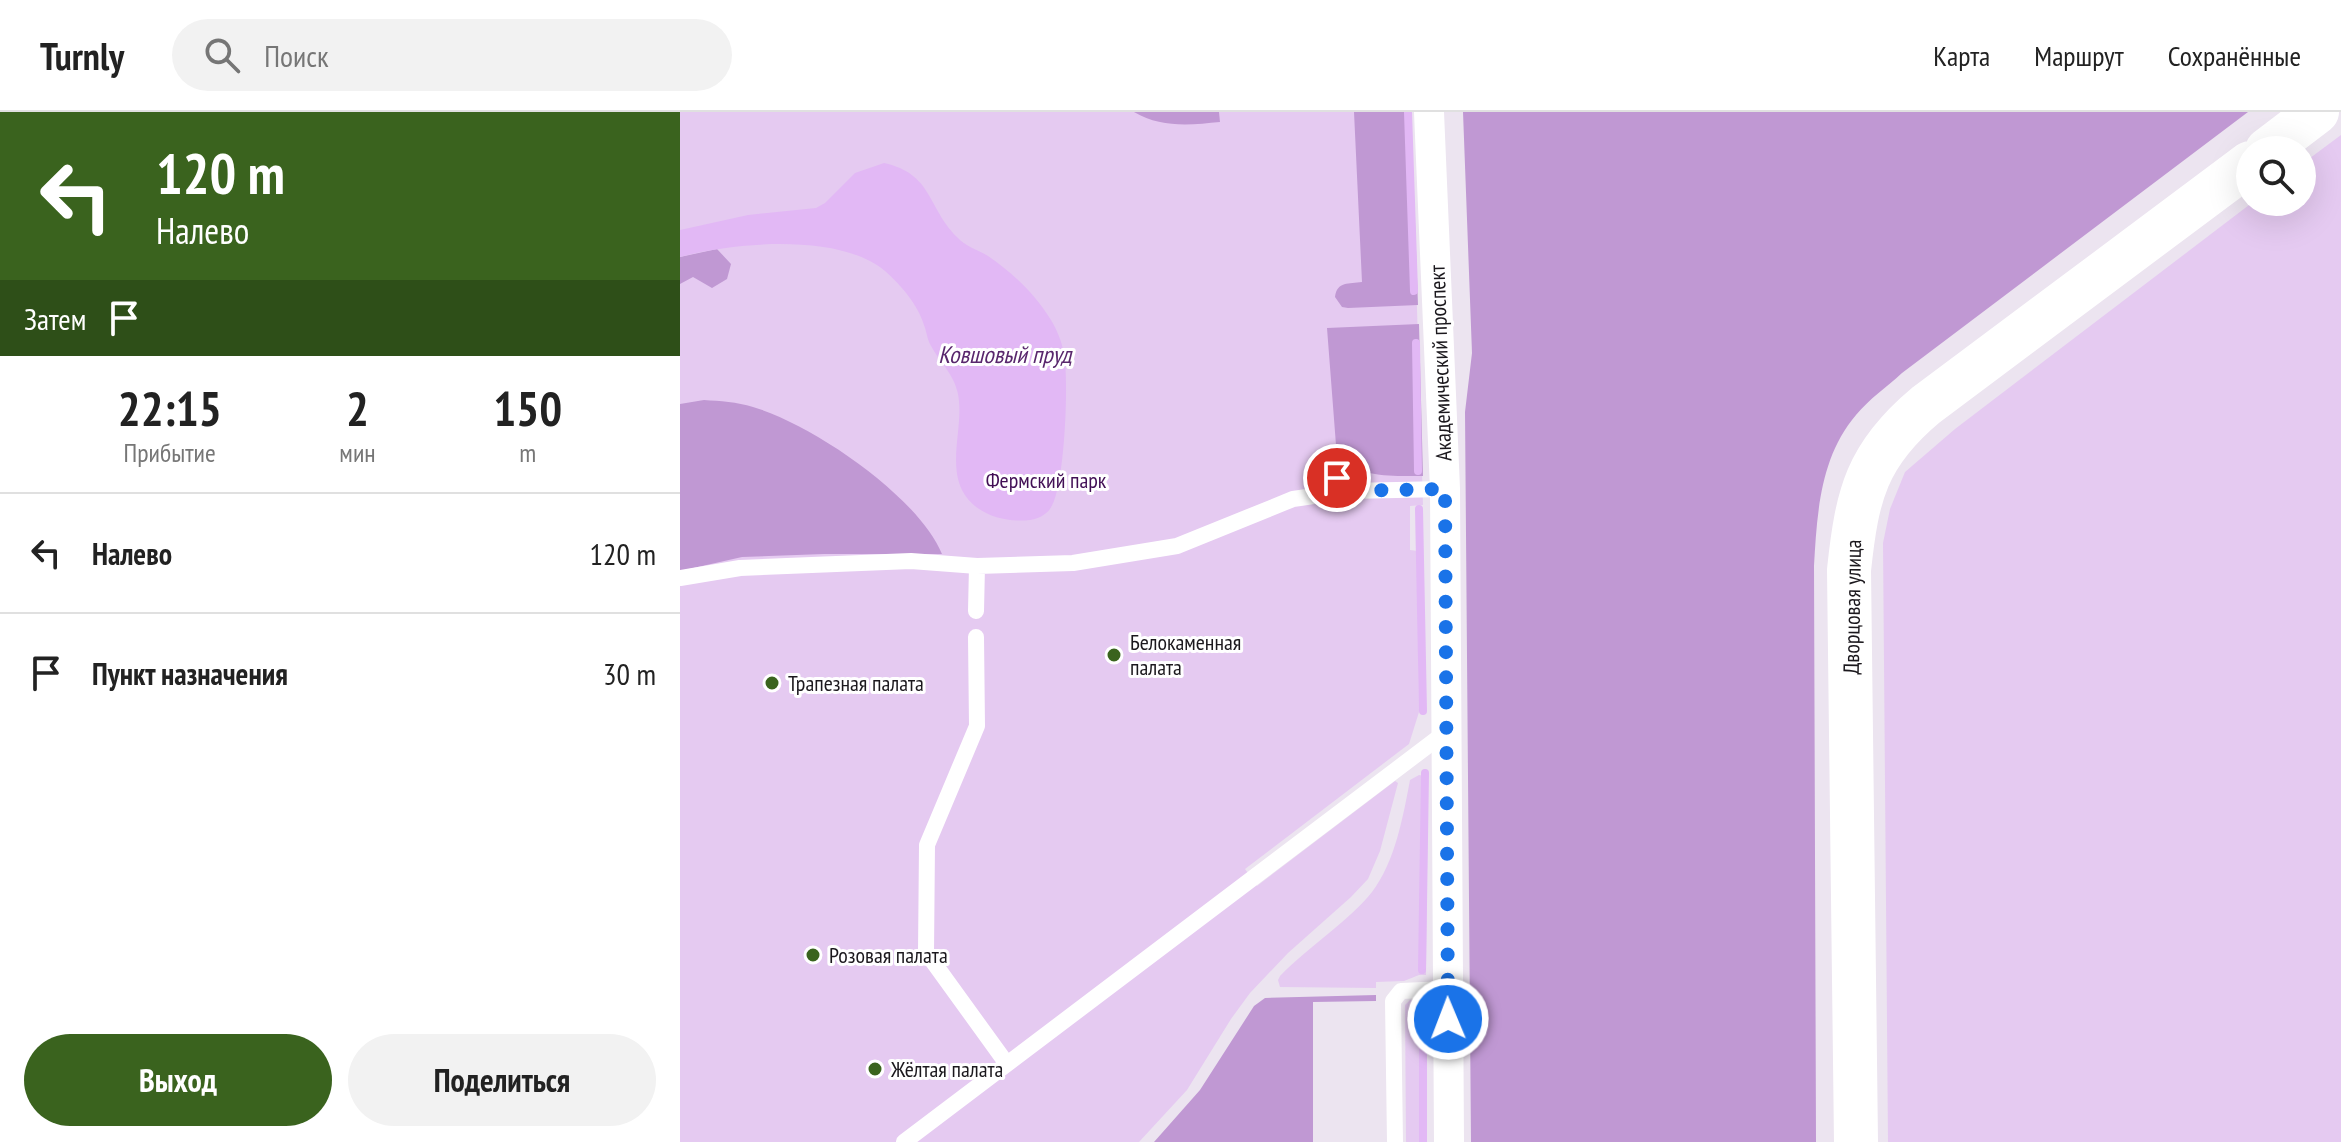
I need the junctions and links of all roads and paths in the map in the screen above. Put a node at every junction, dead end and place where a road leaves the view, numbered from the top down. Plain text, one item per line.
1 (1429, 112) edge
2 (2317, 112) edge
3 (2285, 136) edge
4 (2236, 173) edge
5 (1326, 465) dead end
6 (1445, 489) junction
7 (1348, 491) junction
8 (977, 566) junction
9 (680, 578) edge
10 (976, 611) dead end
11 (976, 637) dead end
12 (1446, 732) junction
13 (1447, 989) junction
14 (1007, 1064) junction
15 (904, 1142) edge
16 (1395, 1142) edge
17 (1449, 1142) edge
18 (1856, 1142) edge

1 - 6 street, Академический проспект
2 - 3 main road
4 - 18 main road, Дворцовая улица
5 - 7 lane
6 - 7 lane
6 - 12 street, Академический проспект
7 - 8 lane
8 - 9 lane
8 - 10 lane
11 - 14 lane
12 - 13 street, Академический проспект
12 - 14 lane
13 - 16 lane
13 - 17 street, Академический проспект
14 - 15 lane

